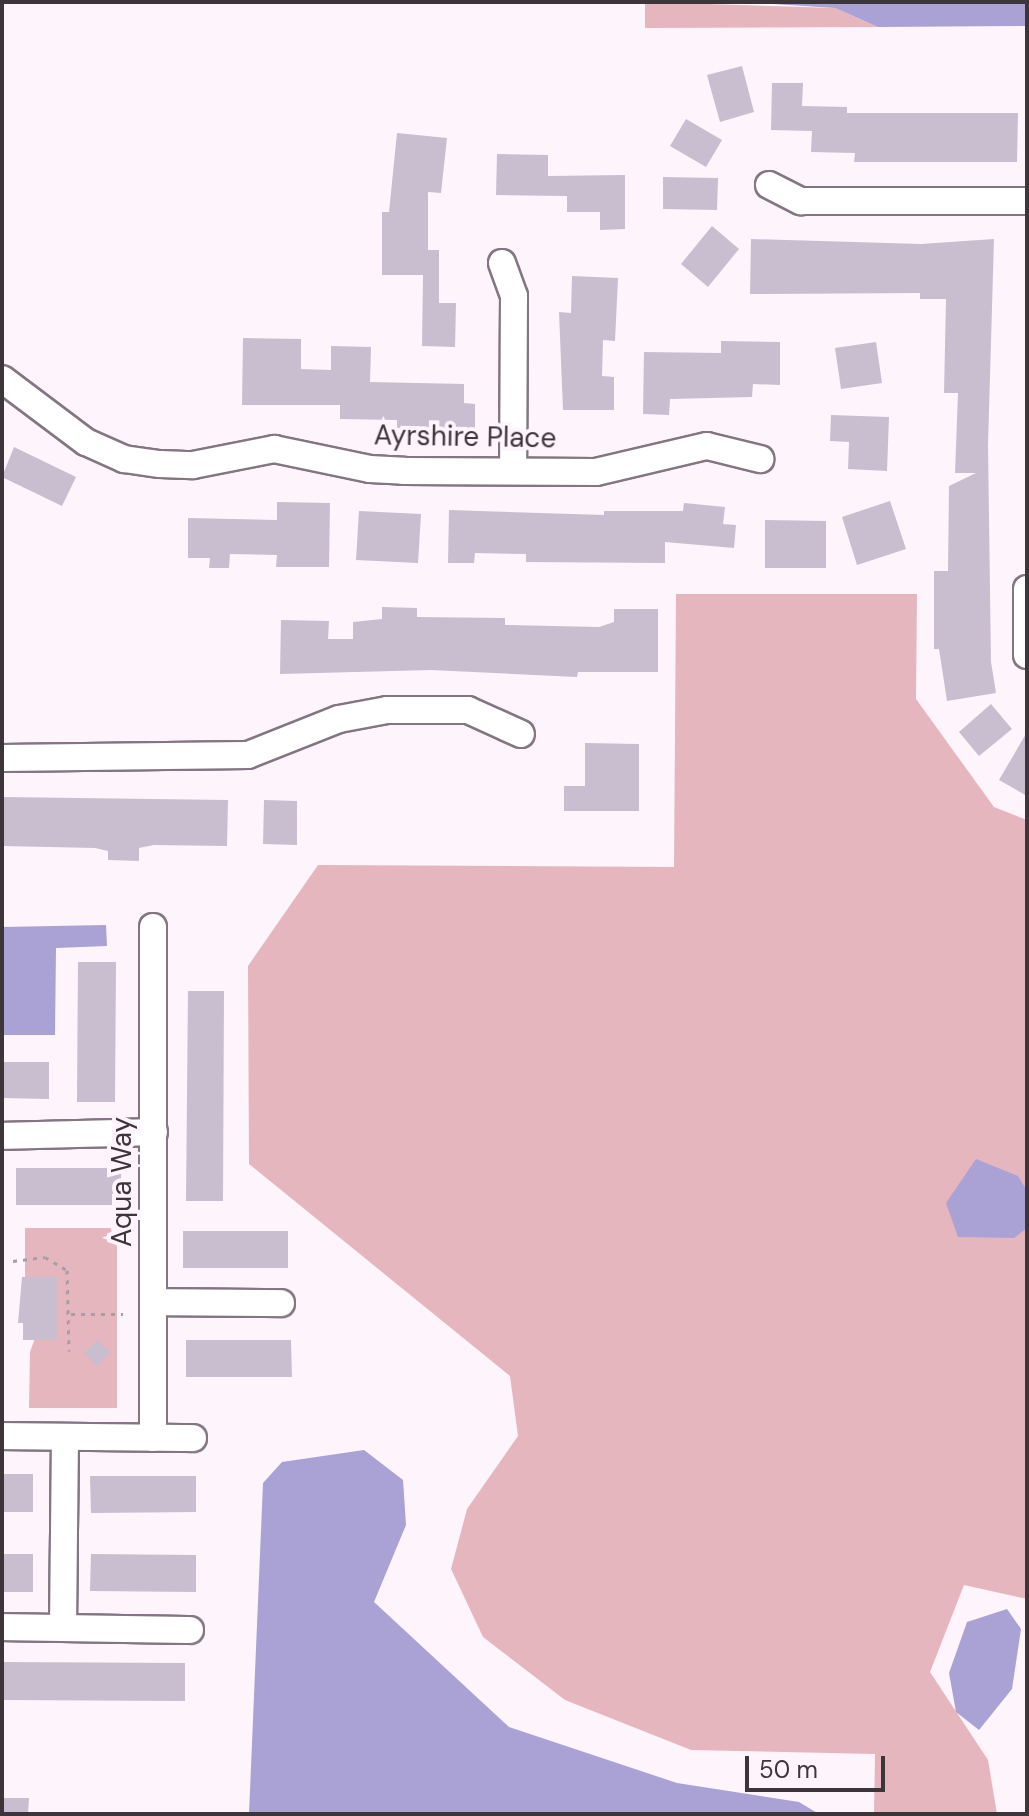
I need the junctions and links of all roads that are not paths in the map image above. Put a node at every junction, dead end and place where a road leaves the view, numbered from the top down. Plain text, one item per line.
1 (769, 185) dead end
2 (1027, 201) edge
3 (502, 263) dead end
4 (2, 379) edge
5 (760, 459) dead end
6 (513, 470) junction
7 (1027, 589) edge
8 (1027, 655) edge
9 (521, 734) dead end
10 (2, 758) edge
11 (153, 927) dead end
12 (154, 1132) junction
13 (2, 1136) edge
14 (154, 1302) junction
15 (281, 1303) dead end
16 (2, 1436) edge
17 (65, 1437) junction
18 (153, 1438) junction
19 (193, 1438) dead end
20 (2, 1627) edge
21 (63, 1627) junction
22 (190, 1630) dead end

1 - 2 street
3 - 6 street
4 - 6 street, Ayrshire Place
5 - 6 street, Ayrshire Place
7 - 8 street
9 - 10 street
11 - 12 street, Aqua Way
12 - 13 street
12 - 14 street, Aqua Way
14 - 15 street
14 - 18 street, Aqua Way
16 - 17 street
17 - 18 street
17 - 21 street
18 - 19 street
20 - 21 street
21 - 22 street

